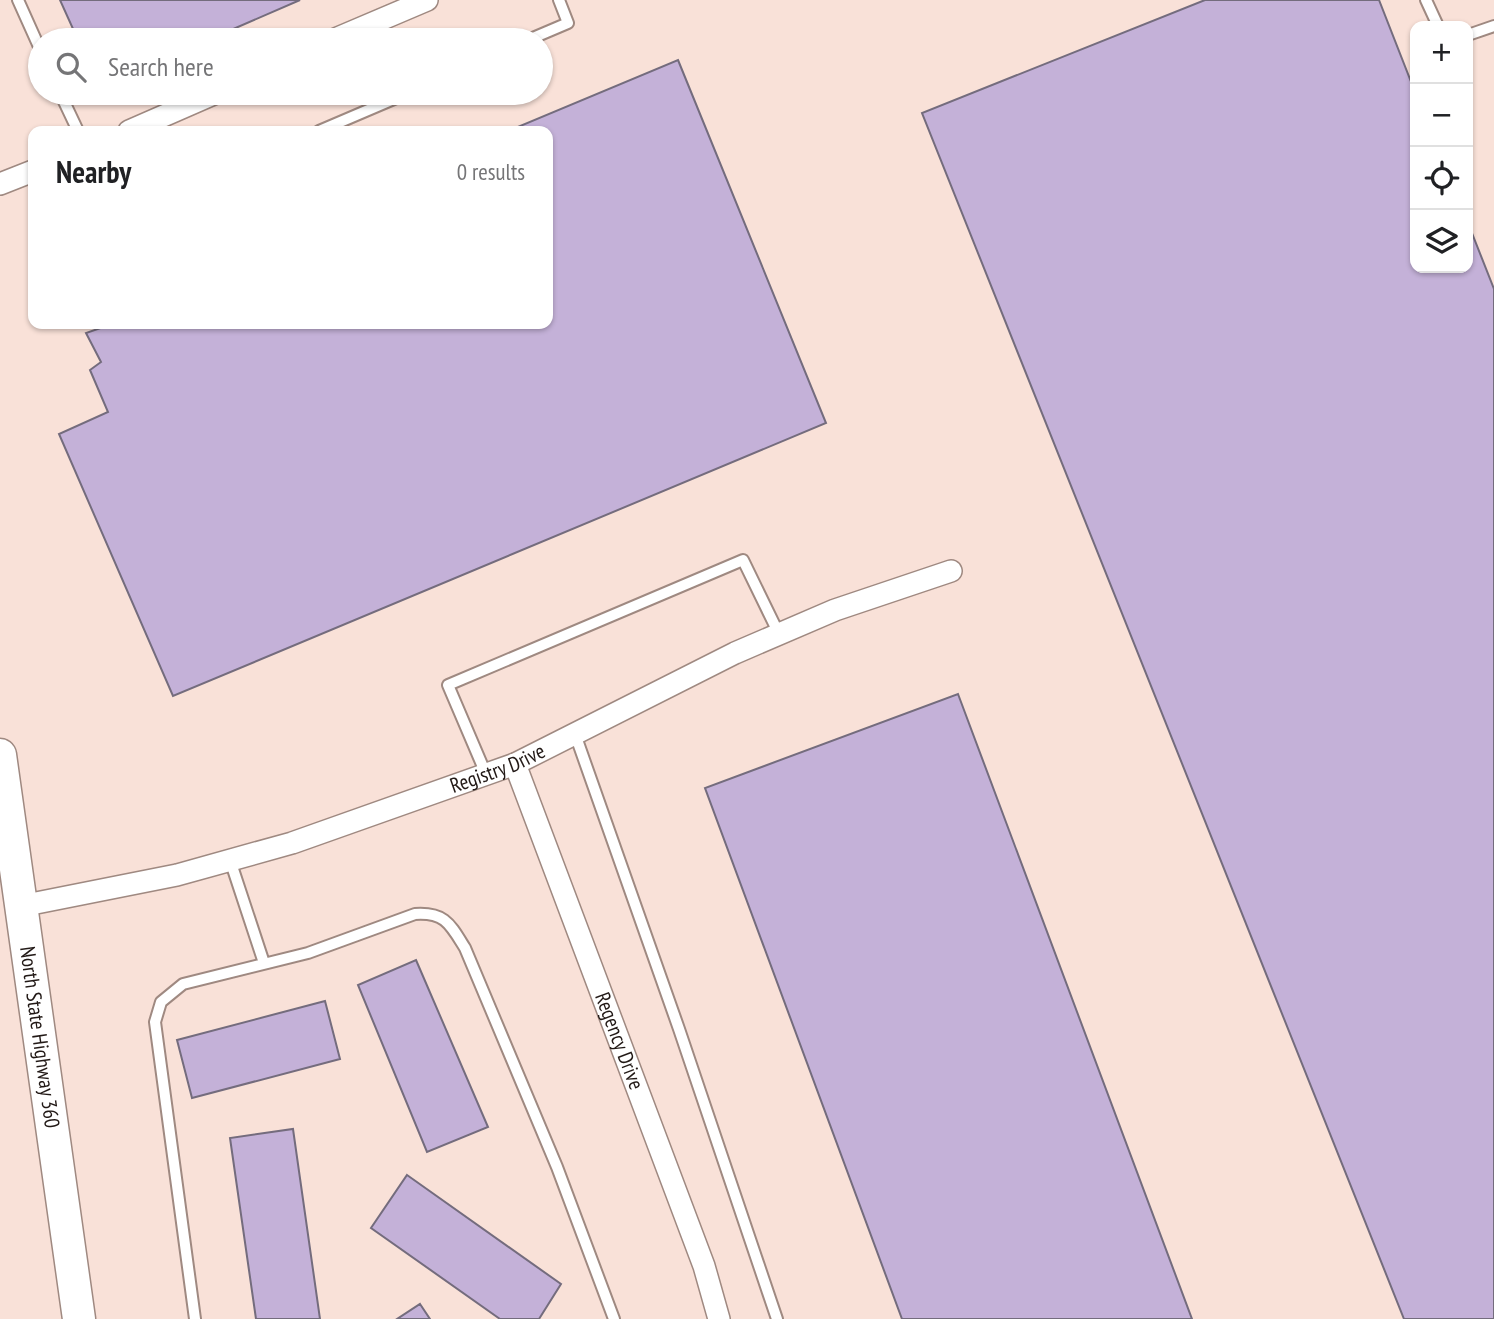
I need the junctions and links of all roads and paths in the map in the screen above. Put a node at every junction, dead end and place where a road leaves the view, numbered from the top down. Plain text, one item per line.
1 (18, 0) edge
2 (427, 0) edge
3 (559, 0) edge
4 (1426, 0) edge
5 (1436, 21) edge
6 (1494, 26) edge
7 (31, 28) edge
8 (361, 28) edge
9 (553, 29) edge
10 (1473, 33) edge
11 (66, 105) edge
12 (195, 105) edge
13 (380, 105) edge
14 (160, 125) edge
15 (76, 126) edge
16 (332, 126) edge
17 (28, 173) edge
18 (0, 184) edge
19 (951, 571) dead end
20 (779, 634) junction
21 (575, 734) junction
22 (0, 755) edge
23 (515, 764) junction
24 (486, 774) junction
25 (230, 860) junction
26 (21, 906) junction
27 (264, 963) junction
28 (79, 1319) edge
29 (195, 1319) edge
30 (614, 1319) edge
31 (719, 1319) edge
32 (777, 1319) edge

1 - 7 lane
2 - 8 street
3 - 9 lane
4 - 5 lane
6 - 10 lane
11 - 15 lane
12 - 14 street
13 - 16 lane
17 - 18 street
19 - 20 street, Registry Drive
20 - 21 street, Registry Drive
20 - 24 lane
21 - 23 street, Registry Drive
21 - 32 lane
22 - 26 main road, North State Highway 360
23 - 24 street, Registry Drive
23 - 31 street, Regency Drive
24 - 25 street, Registry Drive
25 - 26 street, Registry Drive
25 - 27 lane
26 - 28 main road, North State Highway 360
27 - 29 lane
27 - 30 lane

